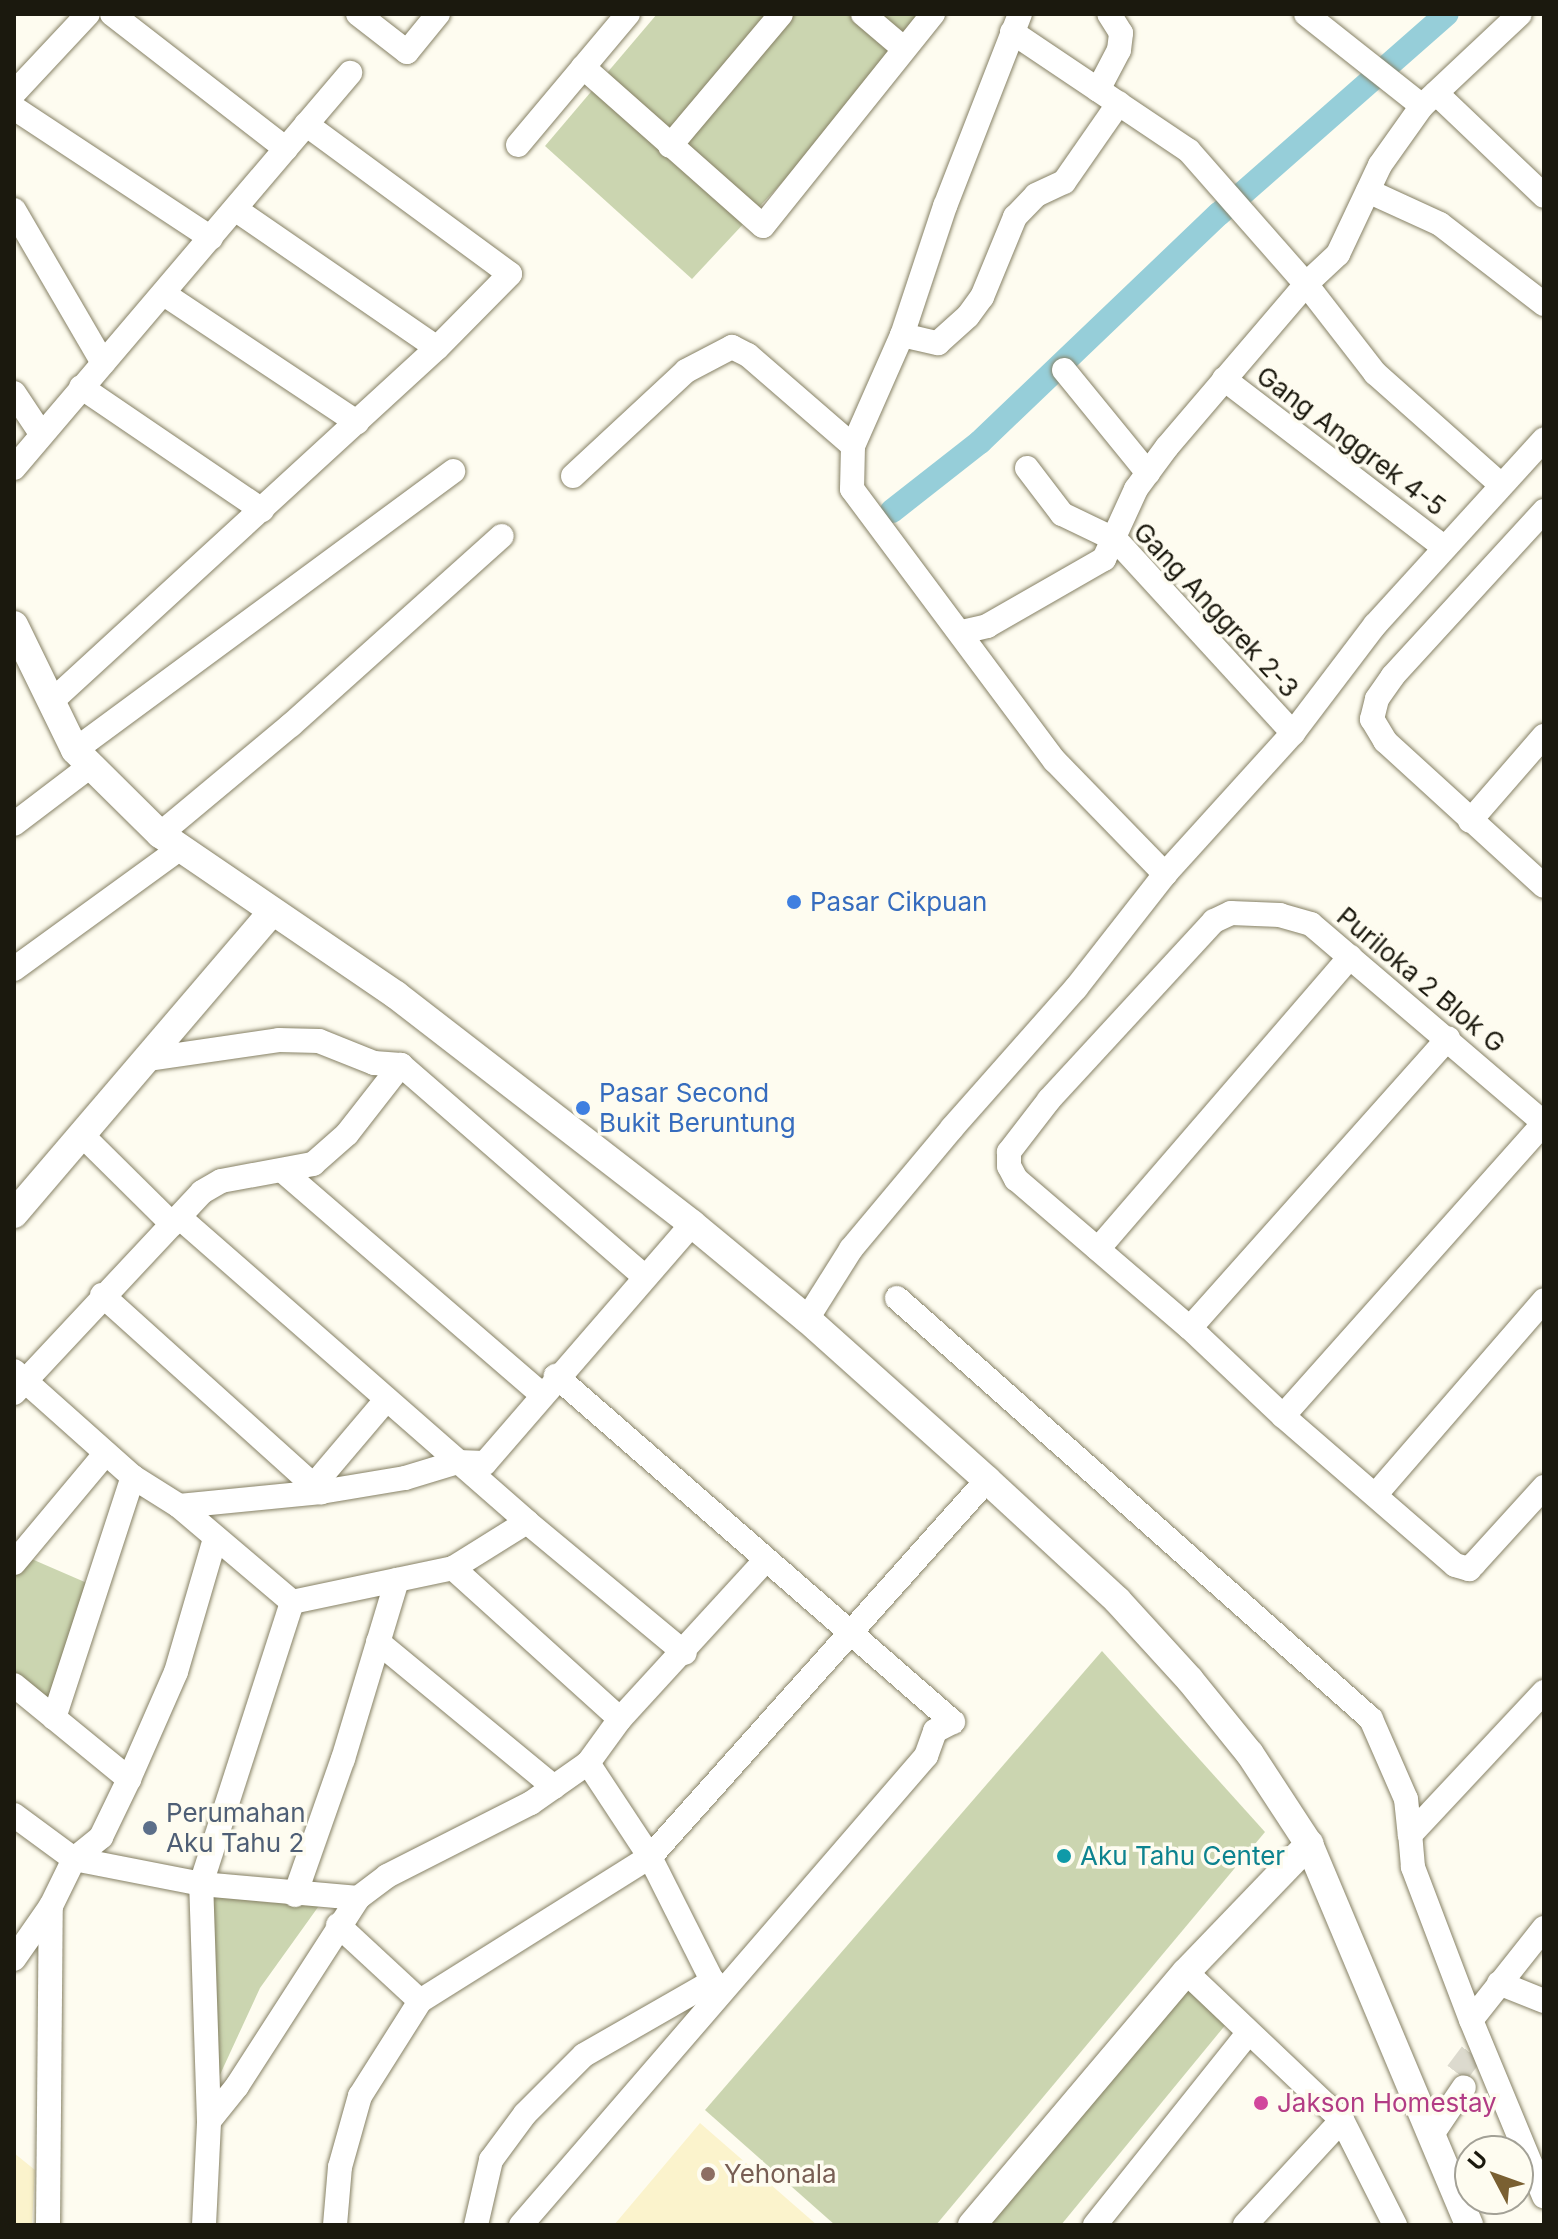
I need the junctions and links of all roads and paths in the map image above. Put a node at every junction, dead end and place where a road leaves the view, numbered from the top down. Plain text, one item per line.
1 (88, 14) edge
2 (112, 14) edge
3 (358, 14) edge
4 (438, 14) edge
5 (628, 14) edge
6 (781, 14) edge
7 (863, 14) edge
8 (933, 14) edge
9 (1109, 14) edge
10 (1306, 14) edge
11 (1520, 14) edge
12 (1016, 23) edge
13 (903, 48) junction
14 (583, 67) junction
15 (350, 73) dead end
16 (1098, 90) junction
17 (14, 93) edge
18 (1429, 99) junction
19 (1119, 103) junction
20 (14, 108) edge
21 (306, 124) junction
22 (518, 145) dead end
23 (670, 146) junction
24 (286, 149) junction
25 (1368, 191) junction
26 (1544, 196) edge
27 (235, 209) junction
28 (14, 210) edge
29 (211, 238) junction
30 (1306, 284) junction
31 (164, 294) junction
32 (1544, 304) edge
33 (902, 335) junction
34 (437, 348) junction
35 (103, 363) junction
36 (1064, 370) dead end
37 (1224, 379) junction
38 (81, 387) junction
39 (14, 393) edge
40 (357, 422) junction
41 (42, 435) junction
42 (1544, 439) edge
43 (853, 446) junction
44 (14, 468) edge
45 (1027, 468) dead end
46 (453, 471) dead end
47 (1148, 473) junction
48 (573, 476) dead end
49 (1500, 484) junction
50 (262, 510) junction
51 (1539, 528) edge
52 (502, 536) dead end
53 (1116, 540) junction
54 (1444, 547) junction
55 (962, 632) junction
56 (17, 639) edge
57 (52, 701) junction
58 (1293, 733) junction
59 (1544, 736) edge
60 (82, 758) junction
61 (1470, 821) junction
62 (14, 824) edge
63 (169, 841) junction
64 (1165, 874) junction
65 (1544, 886) edge
66 (271, 913) junction
67 (1350, 957) junction
68 (14, 969) edge
69 (1448, 1038) junction
70 (149, 1059) junction
71 (401, 1065) junction
72 (1544, 1123) edge
73 (82, 1135) junction
74 (284, 1172) junction
75 (14, 1214) edge
76 (175, 1221) junction
77 (692, 1224) junction
78 (1098, 1249) junction
79 (645, 1277) junction
80 (102, 1295) junction
81 (897, 1298) dead end
82 (1544, 1300) edge
83 (807, 1319) junction
84 (1190, 1328) junction
85 (17, 1382) edge
86 (548, 1385) junction
87 (386, 1400) junction
88 (1283, 1416) junction
89 (106, 1453) junction
90 (458, 1462) junction
91 (133, 1477) junction
92 (987, 1480) junction
93 (1544, 1487) edge
94 (317, 1489) junction
95 (1377, 1493) junction
96 (179, 1506) junction
97 (527, 1522) junction
98 (215, 1539) junction
99 (764, 1562) junction
100 (14, 1563) edge
101 (453, 1568) junction
102 (397, 1580) junction
103 (292, 1602) junction
104 (851, 1636) junction
105 (378, 1642) junction
106 (685, 1653) junction
107 (14, 1685) edge
108 (1544, 1692) edge
109 (54, 1718) junction
110 (620, 1719) junction
111 (588, 1763) junction
112 (129, 1779) junction
113 (554, 1787) junction
114 (14, 1815) edge
115 (1410, 1835) junction
116 (1309, 1844) junction
117 (650, 1857) junction
118 (74, 1859) junction
119 (201, 1884) junction
120 (295, 1895) junction
121 (358, 1898) junction
122 (51, 1906) junction
123 (338, 1925) junction
124 (1544, 1928) edge
125 (14, 1959) edge
126 (1186, 1972) junction
127 (1499, 1983) junction
128 (716, 1988) junction
129 (420, 2001) junction
130 (1544, 2001) edge
131 (1248, 2033) junction
132 (1473, 2056) junction
133 (1342, 2120) junction
134 (209, 2121) junction
135 (1430, 2125) junction
136 (1544, 2196) edge
137 (1108, 2221) edge
138 (48, 2225) edge
139 (204, 2225) edge
140 (335, 2225) edge
141 (476, 2225) edge
142 (521, 2225) edge
143 (972, 2225) edge
144 (1245, 2225) edge
145 (1395, 2225) edge
146 (1469, 2225) edge

1 - 17 street
2 - 24 street
3 - 4 street
5 - 14 street
6 - 23 street
7 - 13 street
8 - 13 street
9 - 16 street
10 - 18 street
11 - 18 street
12 - 16 street
12 - 33 street
13 - 23 street
14 - 22 street
14 - 23 street
15 - 21 street
16 - 19 street
18 - 25 street
18 - 26 street
19 - 30 street
19 - 33 street
20 - 29 street
21 - 24 street
21 - 34 street
24 - 27 street
25 - 30 street
25 - 32 street
27 - 29 street
27 - 34 street
28 - 35 street
29 - 31 street
30 - 37 street
30 - 49 street
31 - 35 street
31 - 40 street
33 - 43 street
34 - 40 street
35 - 38 street
36 - 47 street
37 - 47 street
37 - 54 street, Gang Anggrek 4-5
38 - 41 street
38 - 50 street
39 - 41 street
40 - 50 street
41 - 44 street
42 - 49 street
43 - 48 street
43 - 55 street
45 - 53 street, Gang Anggrek 2-3
46 - 60 street
47 - 53 street
49 - 54 street
50 - 57 street
51 - 61 street
52 - 63 street
53 - 55 street
53 - 58 street, Gang Anggrek 2-3
54 - 58 street
55 - 64 street
56 - 57 street
57 - 60 street
58 - 64 street
59 - 61 street
60 - 62 street
60 - 63 street
61 - 65 street
63 - 66 street
63 - 68 street
64 - 83 street
66 - 70 street
66 - 77 street
67 - 69 street, Puriloka 2 Blok G
67 - 78 street
67 - 78 street, Puriloka 2 Blok G
69 - 72 street, Puriloka 2 Blok G
69 - 84 street
70 - 71 street
70 - 73 street
71 - 74 street
71 - 79 street
72 - 88 street
73 - 75 street
73 - 76 street
74 - 76 street
74 - 86 street
76 - 80 street
76 - 87 street
77 - 79 street
77 - 83 street
78 - 84 street
79 - 86 street
80 - 85 street
80 - 94 street
81 - 115 street
82 - 95 street
83 - 92 street
84 - 88 street
85 - 89 street
86 - 90 street
86 - 99 street
87 - 90 street
87 - 94 street
88 - 95 street
89 - 91 street
89 - 100 street
90 - 94 street
90 - 97 street
91 - 96 street
91 - 109 street
92 - 104 street
92 - 116 street
93 - 95 street
94 - 96 street
96 - 98 street
97 - 101 street
97 - 106 street
98 - 103 street
98 - 112 street
99 - 104 street
99 - 106 street
101 - 102 street
101 - 110 street
102 - 103 street
102 - 105 street
103 - 119 street
104 - 117 street
104 - 128 street
105 - 113 street
105 - 120 street
106 - 110 street
107 - 109 street
108 - 115 street
109 - 112 street
110 - 111 street
111 - 113 street
111 - 117 street
112 - 118 street
113 - 121 street
114 - 118 street
115 - 132 street
116 - 126 street
116 - 135 street
117 - 128 street
117 - 129 street
118 - 119 street
118 - 122 street
119 - 120 street
119 - 134 street
120 - 121 street
121 - 123 street
122 - 125 street
122 - 138 street
123 - 129 street
123 - 134 street
124 - 127 street
126 - 131 street
126 - 143 street
127 - 130 street
127 - 132 street
128 - 141 street
128 - 142 street
129 - 140 street
131 - 133 street
131 - 137 street
132 - 135 street
132 - 136 street
133 - 144 street
133 - 145 street
134 - 139 street
135 - 146 street

